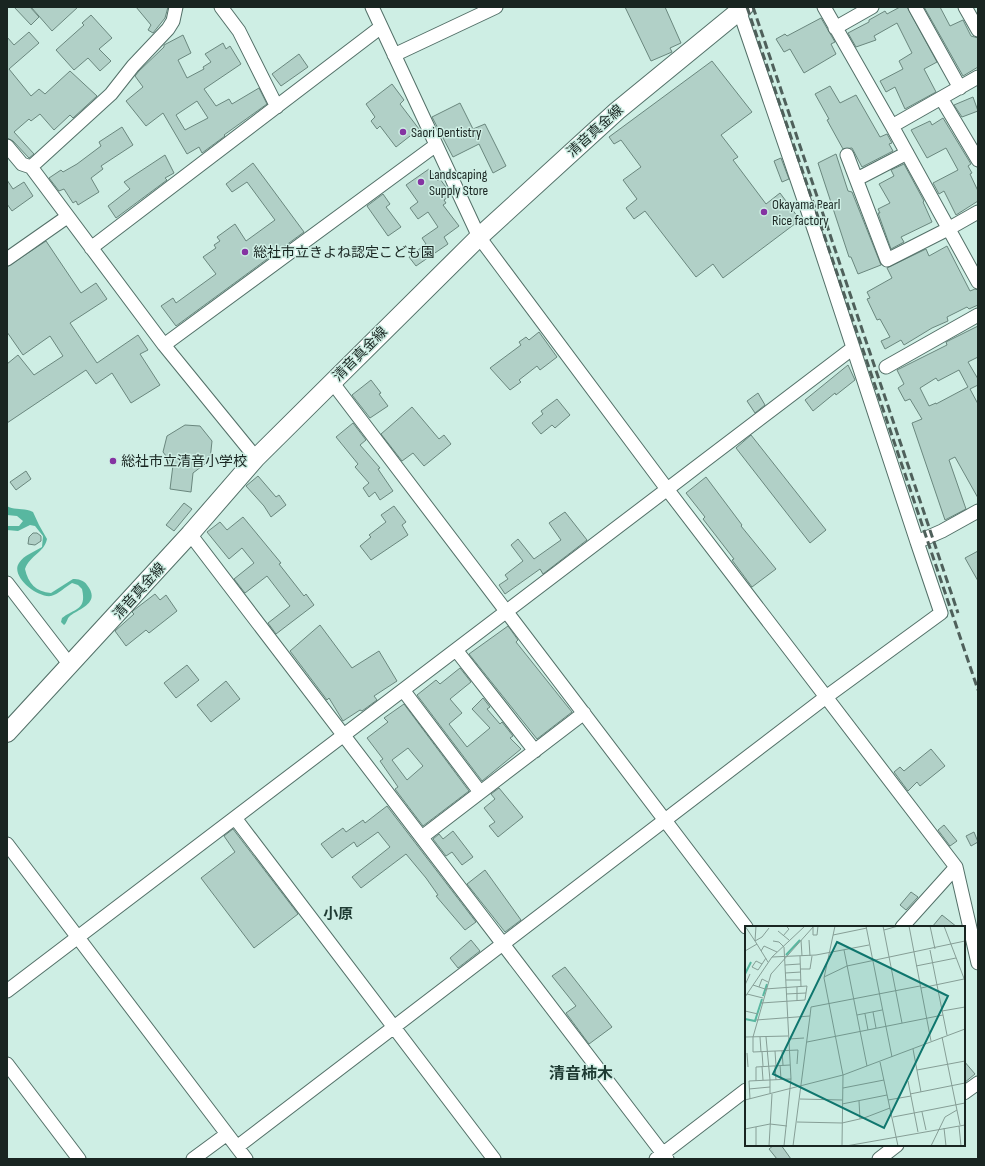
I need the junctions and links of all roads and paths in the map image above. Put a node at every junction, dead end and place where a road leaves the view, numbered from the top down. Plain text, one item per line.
1 (176, 7) edge
2 (221, 7) edge
3 (372, 7) edge
4 (496, 7) edge
5 (824, 7) edge
6 (872, 7) edge
7 (915, 7) edge
8 (966, 7) edge
9 (740, 8) edge
10 (381, 27) junction
11 (835, 28) junction
12 (978, 30) edge
13 (394, 55) junction
14 (978, 77) edge
15 (960, 88) junction
16 (941, 98) junction
17 (276, 107) junction
18 (892, 126) junction
19 (436, 145) junction
20 (7, 146) edge
21 (907, 153) junction
22 (847, 155) dead end
23 (978, 160) edge
24 (31, 166) junction
25 (856, 179) junction
26 (978, 212) edge
27 (67, 217) junction
28 (948, 229) junction
29 (479, 236) junction
30 (91, 248) junction
31 (7, 259) edge
32 (978, 282) edge
33 (978, 315) edge
34 (164, 345) junction
35 (853, 348) junction
36 (886, 367) dead end
37 (332, 382) junction
38 (256, 458) junction
39 (667, 489) junction
40 (978, 511) edge
41 (190, 534) junction
42 (917, 542) junction
43 (7, 583) edge
44 (506, 612) junction
45 (456, 650) junction
46 (70, 665) junction
47 (403, 690) junction
48 (826, 697) junction
49 (584, 713) junction
50 (7, 733) edge
51 (344, 735) junction
52 (535, 751) junction
53 (480, 792) junction
54 (235, 818) junction
55 (665, 821) junction
56 (422, 837) junction
57 (7, 844) edge
58 (956, 867) junction
59 (745, 926) edge
60 (903, 926) edge
61 (78, 937) junction
62 (503, 944) junction
63 (978, 963) edge
64 (7, 991) edge
65 (394, 1028) junction
66 (7, 1064) edge
67 (978, 1083) edge
68 (745, 1091) edge
69 (965, 1092) edge
70 (227, 1134) junction
71 (896, 1146) edge
72 (237, 1147) junction
73 (662, 1157) edge
74 (80, 1159) edge
75 (193, 1159) edge
76 (246, 1159) edge
77 (494, 1159) edge
78 (879, 1159) edge

1 - 24 street
2 - 17 street
3 - 10 street
4 - 13 street
5 - 11 street
6 - 11 street
7 - 15 street
8 - 12 street
9 - 29 main road, 清音真金線
9 - 35 street
10 - 13 street
10 - 17 street
11 - 18 street
13 - 19 street
14 - 15 street
15 - 16 street
16 - 18 street
16 - 23 street
17 - 30 street
18 - 21 street
19 - 29 street
19 - 34 street
20 - 24 street
21 - 25 street
21 - 28 street
22 - 25 street
24 - 27 street
25 - 28 street
26 - 28 street
27 - 30 street
27 - 31 street
28 - 32 street
29 - 37 main road, 清音真金線
29 - 39 street
30 - 34 street
33 - 36 street
34 - 38 street
35 - 39 street
35 - 42 street
37 - 38 main road, 清音真金線
37 - 44 street
38 - 41 main road, 清音真金線
39 - 44 street
39 - 48 street
40 - 42 street
41 - 46 main road, 清音真金線
41 - 51 street
42 - 48 street
43 - 46 street
44 - 45 street
44 - 49 street
45 - 47 street
45 - 52 street
46 - 50 main road, 清音真金線
47 - 51 street
47 - 53 street
48 - 55 street
48 - 58 street
49 - 52 street
49 - 55 street
51 - 54 street
51 - 56 street
52 - 53 street
53 - 56 street
54 - 61 street
54 - 65 street
55 - 59 street
55 - 62 street
56 - 62 street
57 - 61 street
58 - 60 street
58 - 63 street
61 - 64 street
61 - 70 street
62 - 65 street
62 - 73 street
65 - 72 street
65 - 77 street
66 - 74 street
67 - 69 street
68 - 73 street
70 - 72 street
70 - 75 street
71 - 78 street
72 - 76 street

